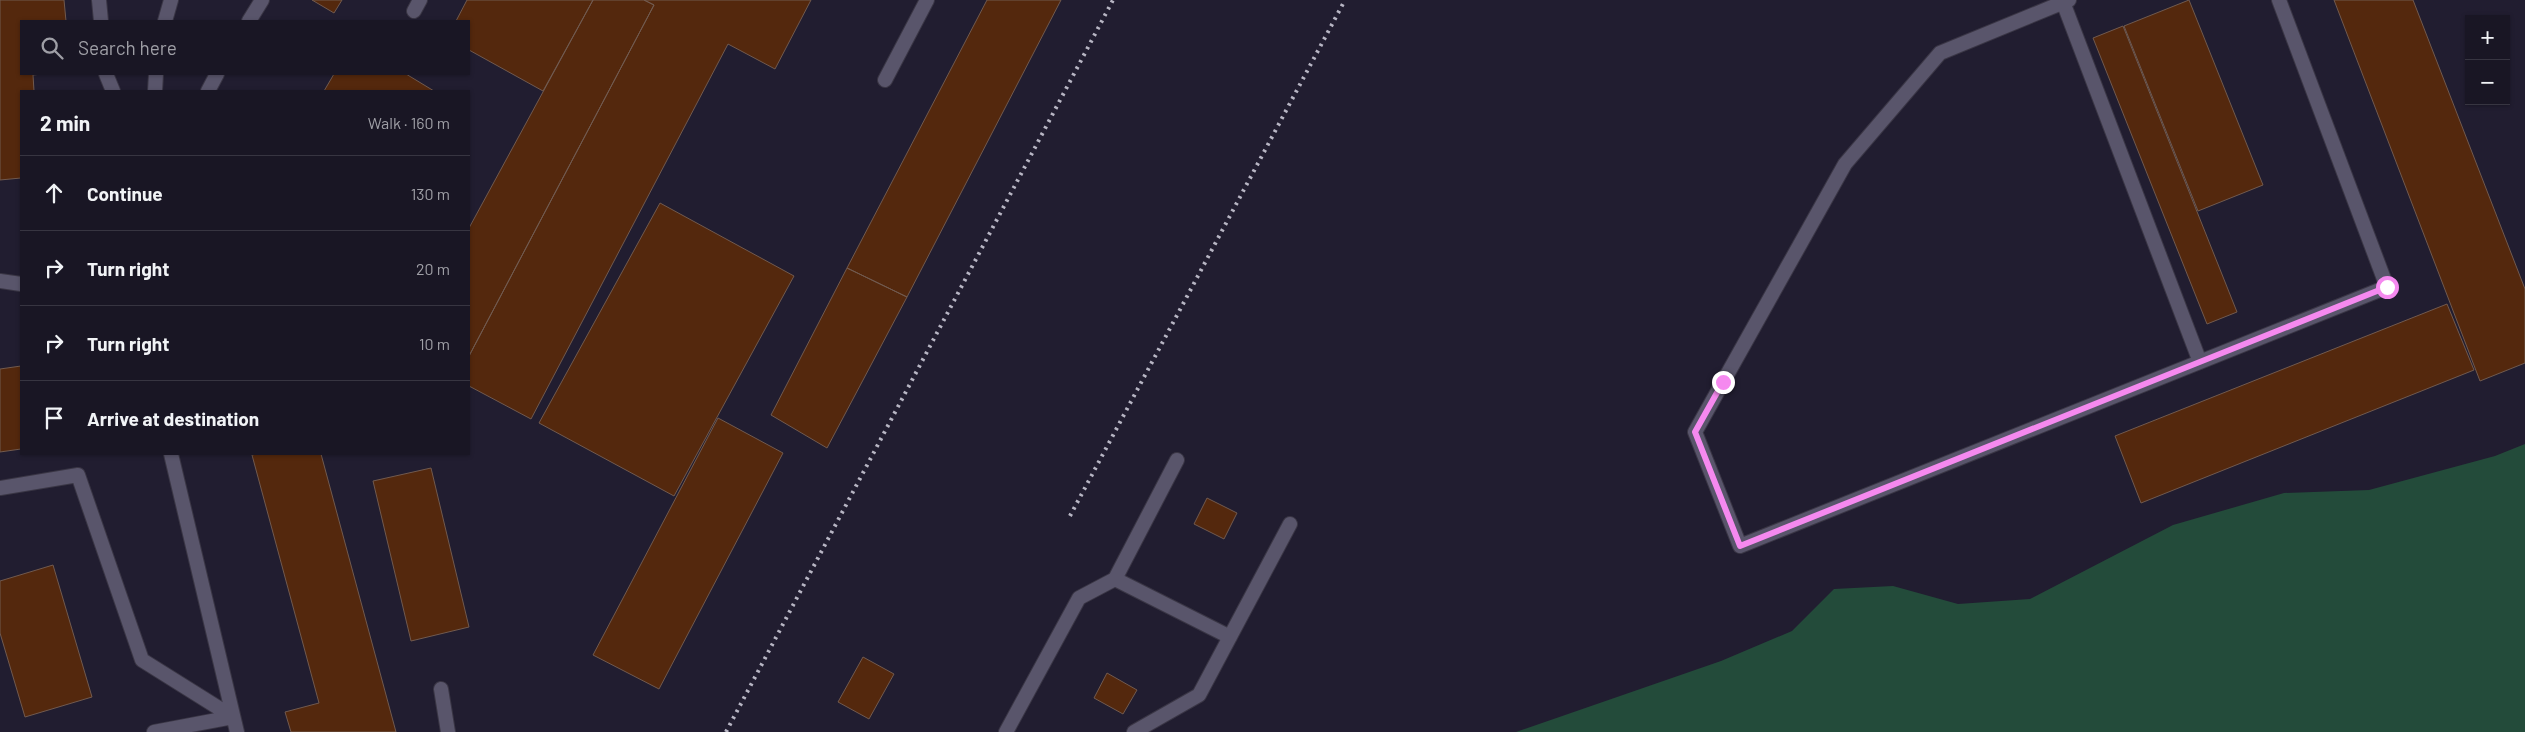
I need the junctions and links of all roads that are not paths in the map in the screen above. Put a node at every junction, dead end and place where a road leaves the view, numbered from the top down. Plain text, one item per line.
1 (99, 0) edge
2 (171, 0) edge
3 (262, 0) edge
4 (927, 0) edge
5 (2279, 0) edge
6 (2066, 1) edge
7 (101, 20) edge
8 (165, 20) edge
9 (250, 20) edge
10 (106, 75) edge
11 (156, 75) edge
12 (217, 75) edge
13 (885, 80) dead end
14 (113, 90) edge
15 (155, 90) edge
16 (209, 90) edge
17 (0, 281) edge
18 (20, 284) edge
19 (2200, 362) junction
20 (171, 455) edge
21 (1177, 460) dead end
22 (0, 488) edge
23 (1290, 524) dead end
24 (1115, 579) junction
25 (1230, 637) junction
26 (441, 689) dead end
27 (233, 717) junction
28 (154, 732) edge
29 (237, 732) edge
30 (448, 732) edge
31 (1006, 732) edge
32 (1134, 732) edge

1 - 7 lane
2 - 8 lane
3 - 9 lane
4 - 13 lane
5 - 19 lane
6 - 19 lane
6 - 19 lane
10 - 14 lane
11 - 15 lane
12 - 16 lane
17 - 18 lane
20 - 27 lane
21 - 24 lane
22 - 27 lane
23 - 25 lane
24 - 25 lane
24 - 31 lane
25 - 32 lane
26 - 30 lane
27 - 28 lane
27 - 29 lane

